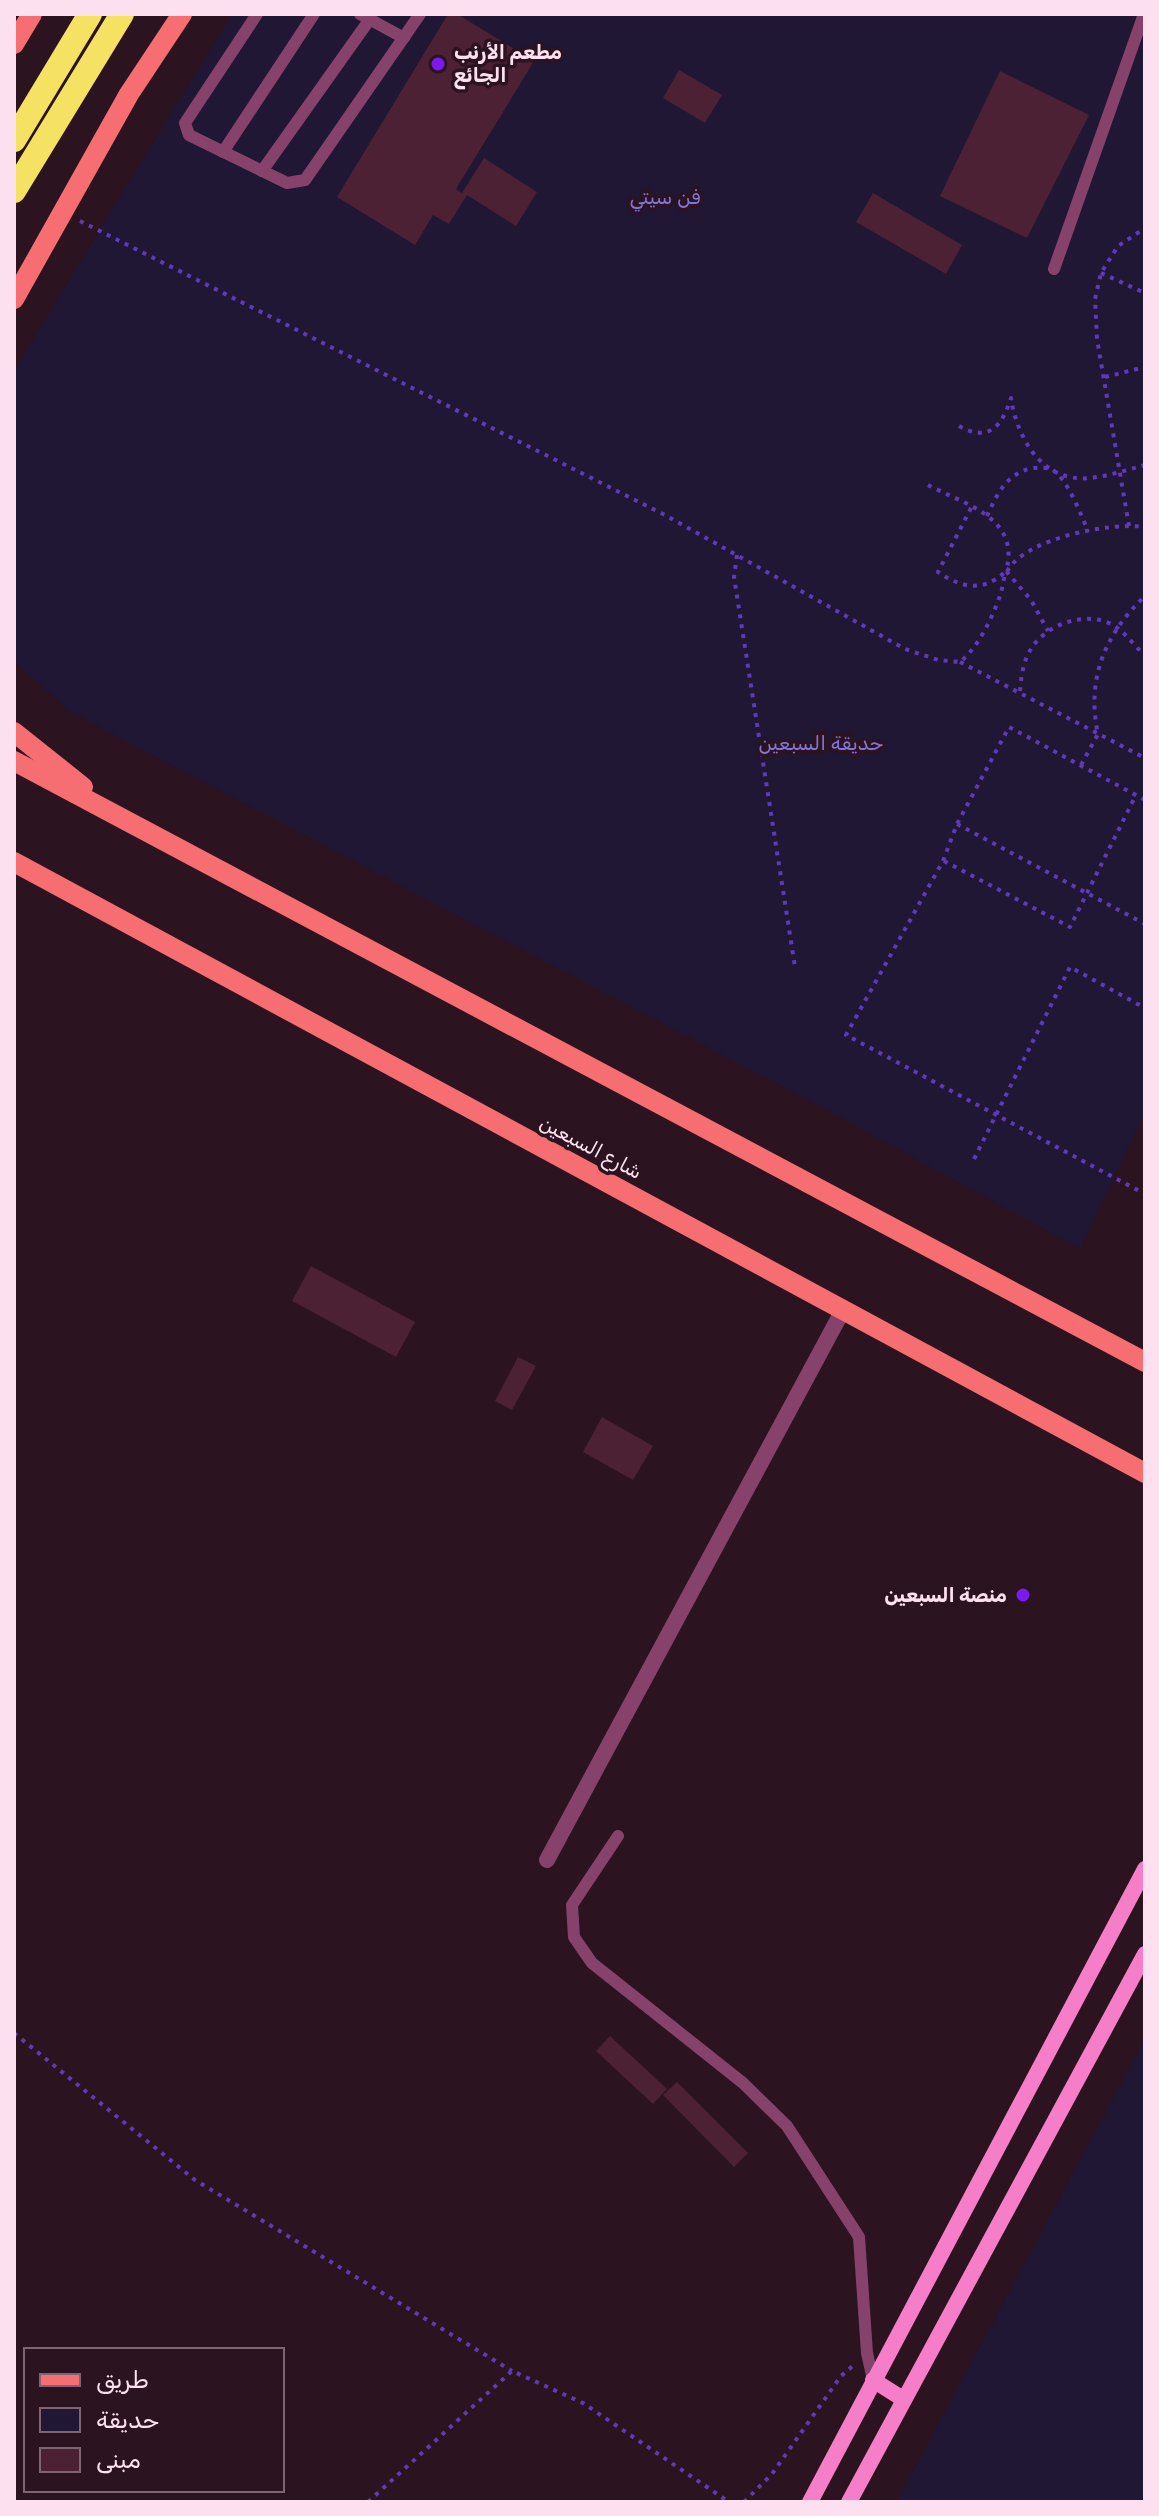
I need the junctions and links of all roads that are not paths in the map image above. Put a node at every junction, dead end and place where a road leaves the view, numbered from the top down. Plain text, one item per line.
1 (32, 14) edge
2 (90, 14) edge
3 (122, 14) edge
4 (182, 14) edge
5 (257, 14) edge
6 (314, 14) edge
7 (1144, 14) edge
8 (416, 15) edge
9 (365, 16) edge
10 (404, 38) junction
11 (14, 44) edge
12 (14, 140) edge
13 (223, 152) junction
14 (262, 171) junction
15 (14, 191) edge
16 (1054, 269) dead end
17 (14, 299) edge
18 (14, 732) edge
19 (14, 761) edge
20 (124, 820) junction
21 (14, 862) edge
22 (843, 1310) junction
23 (1145, 1362) edge
24 (1145, 1473) edge
25 (618, 1836) dead end
26 (547, 1860) dead end
27 (1145, 1869) edge
28 (1145, 1954) edge
29 (873, 2380) junction
30 (903, 2399) junction
31 (810, 2502) edge
32 (849, 2502) edge

1 - 11 main road
2 - 12 highway
3 - 15 highway
4 - 17 main road
5 - 13 lane
6 - 13 lane
7 - 16 lane
8 - 10 lane
9 - 10 lane
9 - 14 lane
10 - 14 lane
13 - 14 lane
18 - 20 main road
19 - 20 main road
20 - 23 main road
21 - 22 main road, شارع السبعين
22 - 24 main road, شارع السبعين
22 - 26 street
25 - 29 lane
27 - 29 street
28 - 30 street
29 - 30 street
29 - 31 street
30 - 32 street

